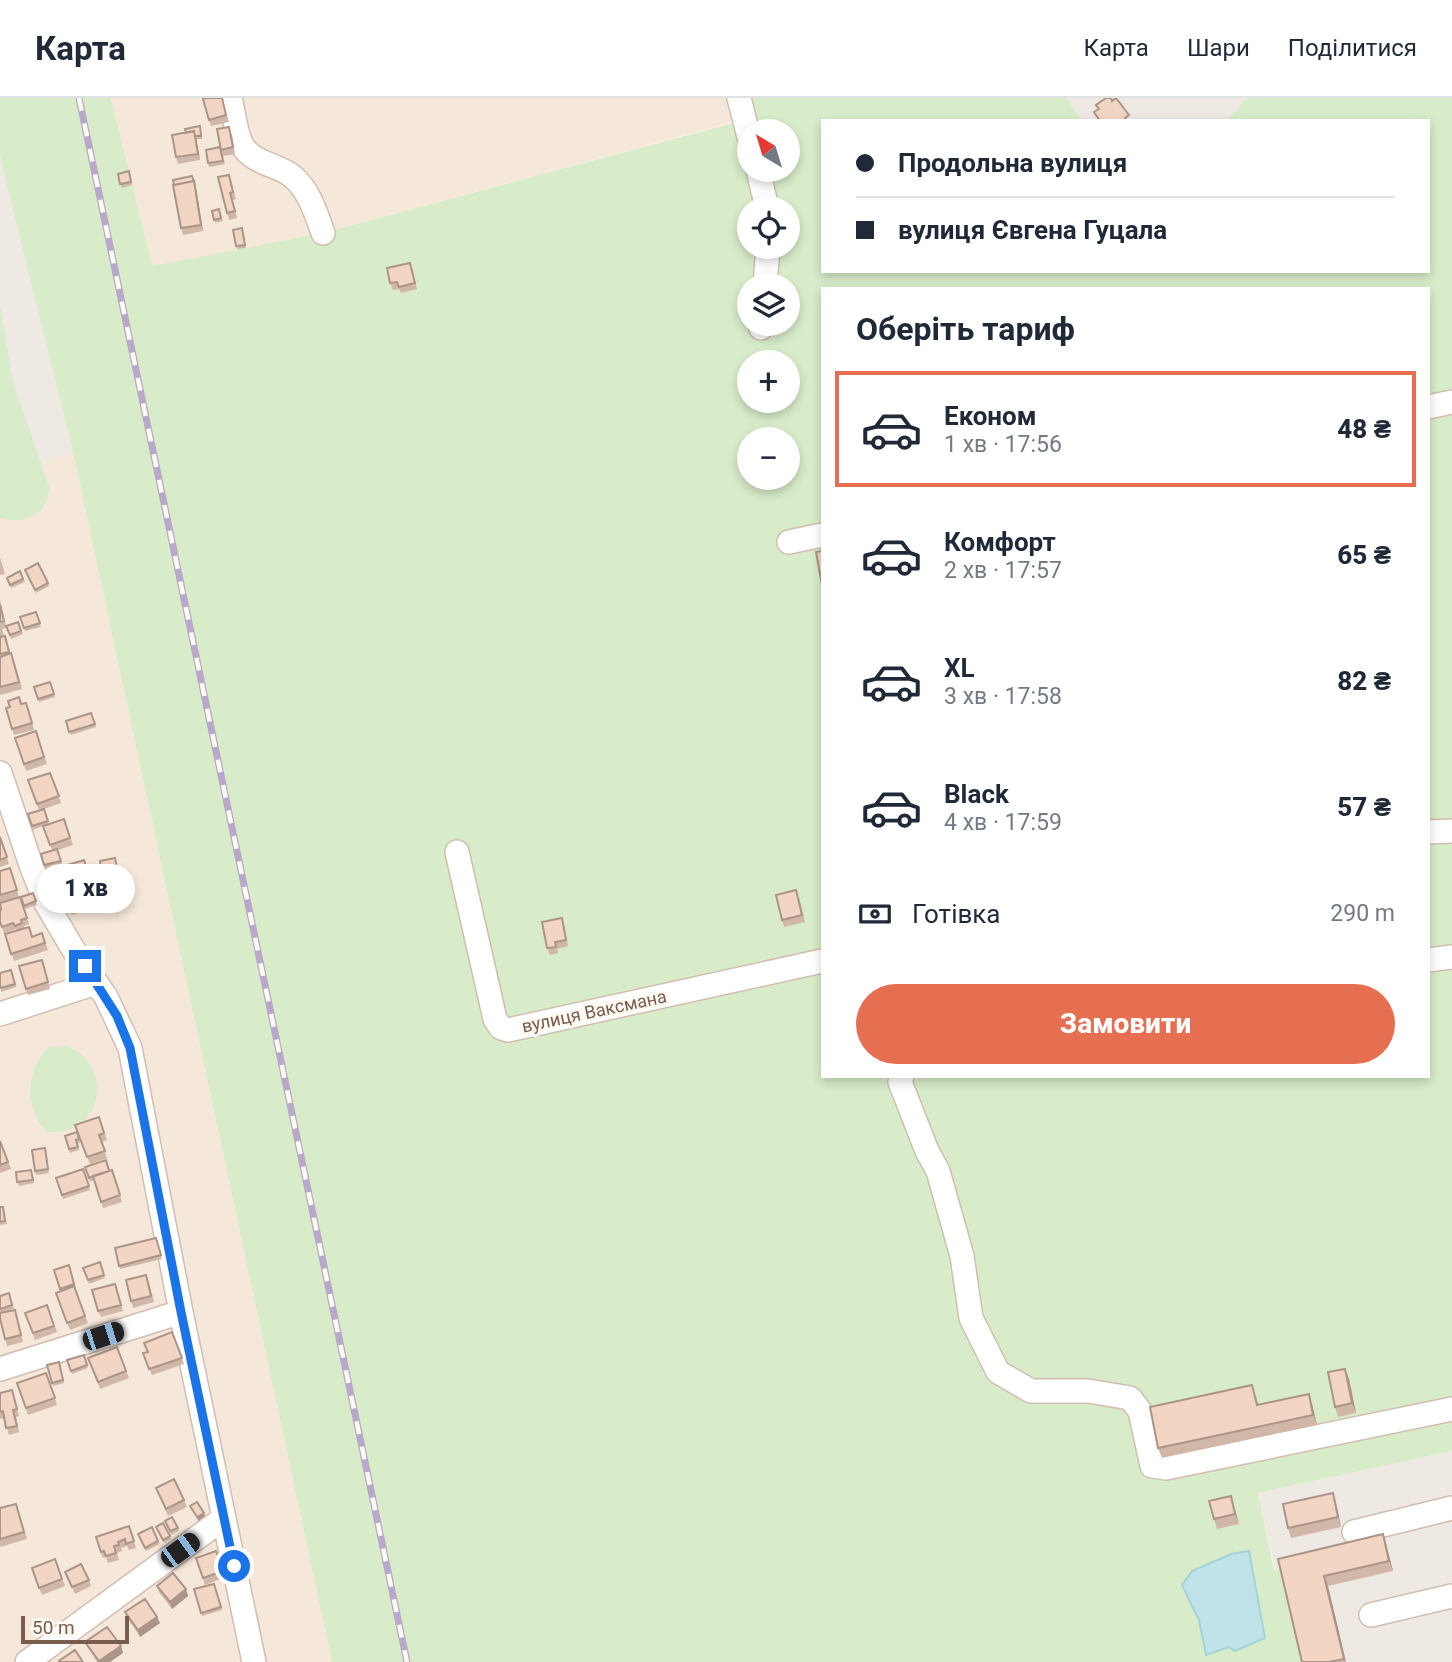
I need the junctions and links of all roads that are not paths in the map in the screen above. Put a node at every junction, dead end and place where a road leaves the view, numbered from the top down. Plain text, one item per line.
1 (230, 98) edge
2 (739, 98) edge
3 (744, 119) edge
4 (323, 233) dead end
5 (1452, 402) edge
6 (1430, 407) edge
7 (821, 535) edge
8 (789, 542) dead end
9 (0, 773) edge
10 (1452, 831) edge
11 (1430, 832) edge
12 (457, 852) dead end
13 (1452, 957) edge
14 (1430, 960) edge
15 (821, 961) edge
16 (96, 983) junction
17 (0, 1014) edge
18 (901, 1078) edge
19 (181, 1312) junction
20 (0, 1369) edge
21 (1452, 1409) edge
22 (1452, 1508) edge
23 (224, 1518) junction
24 (1354, 1532) dead end
25 (1452, 1596) edge
26 (1371, 1615) dead end
27 (27, 1662) edge
28 (254, 1662) edge

1 - 4 street
2 - 3 street
5 - 6 street
7 - 8 street
9 - 16 street
10 - 11 street
12 - 15 street, вулиця Ваксмана
13 - 14 street
16 - 17 street
16 - 19 street
18 - 21 street
19 - 20 street
19 - 23 street
22 - 24 street
23 - 27 street
23 - 28 street
25 - 26 street

